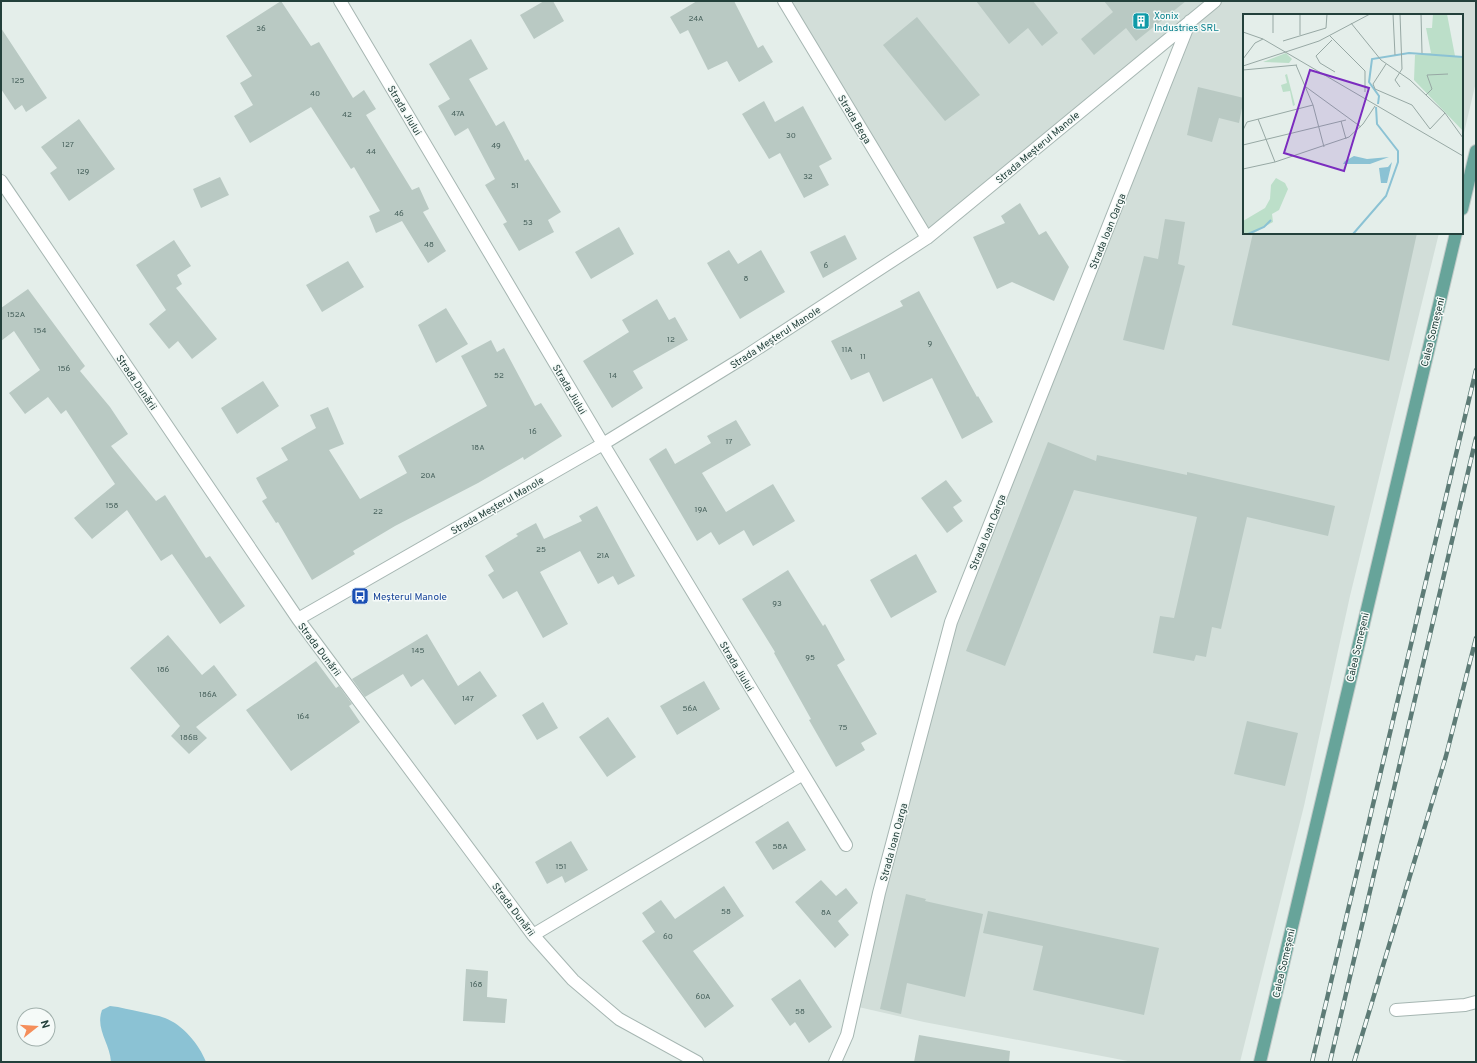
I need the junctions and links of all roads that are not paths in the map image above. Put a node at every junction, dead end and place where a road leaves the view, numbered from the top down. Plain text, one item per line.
1 (340, 1) edge
2 (784, 1) edge
3 (1215, 1) edge
4 (1191, 20) junction
5 (1476, 151) edge
6 (1, 180) edge
7 (1463, 205) edge
8 (1456, 234) edge
9 (927, 238) junction
10 (603, 444) junction
11 (298, 619) junction
12 (803, 774) junction
13 (846, 845) dead end
14 (533, 935) junction
15 (1476, 1002) edge
16 (1396, 1010) dead end
17 (698, 1062) edge
18 (835, 1062) edge
19 (1260, 1062) edge

1 - 10 street, Strada Jiului
2 - 9 street, Strada Bega
3 - 4 street, Strada Meșterul Manole
4 - 9 street, Strada Meșterul Manole
4 - 18 street, Strada Ioan Oarga
5 - 7 main road
6 - 11 street, Strada Dunării
8 - 19 main road, Calea Someșeni
9 - 10 street, Strada Meșterul Manole
10 - 11 street, Strada Meșterul Manole
10 - 12 street, Strada Jiului
11 - 14 street, Strada Dunării
12 - 13 street, Strada Jiului
12 - 14 street
14 - 17 street, Strada Dunării
15 - 16 street

